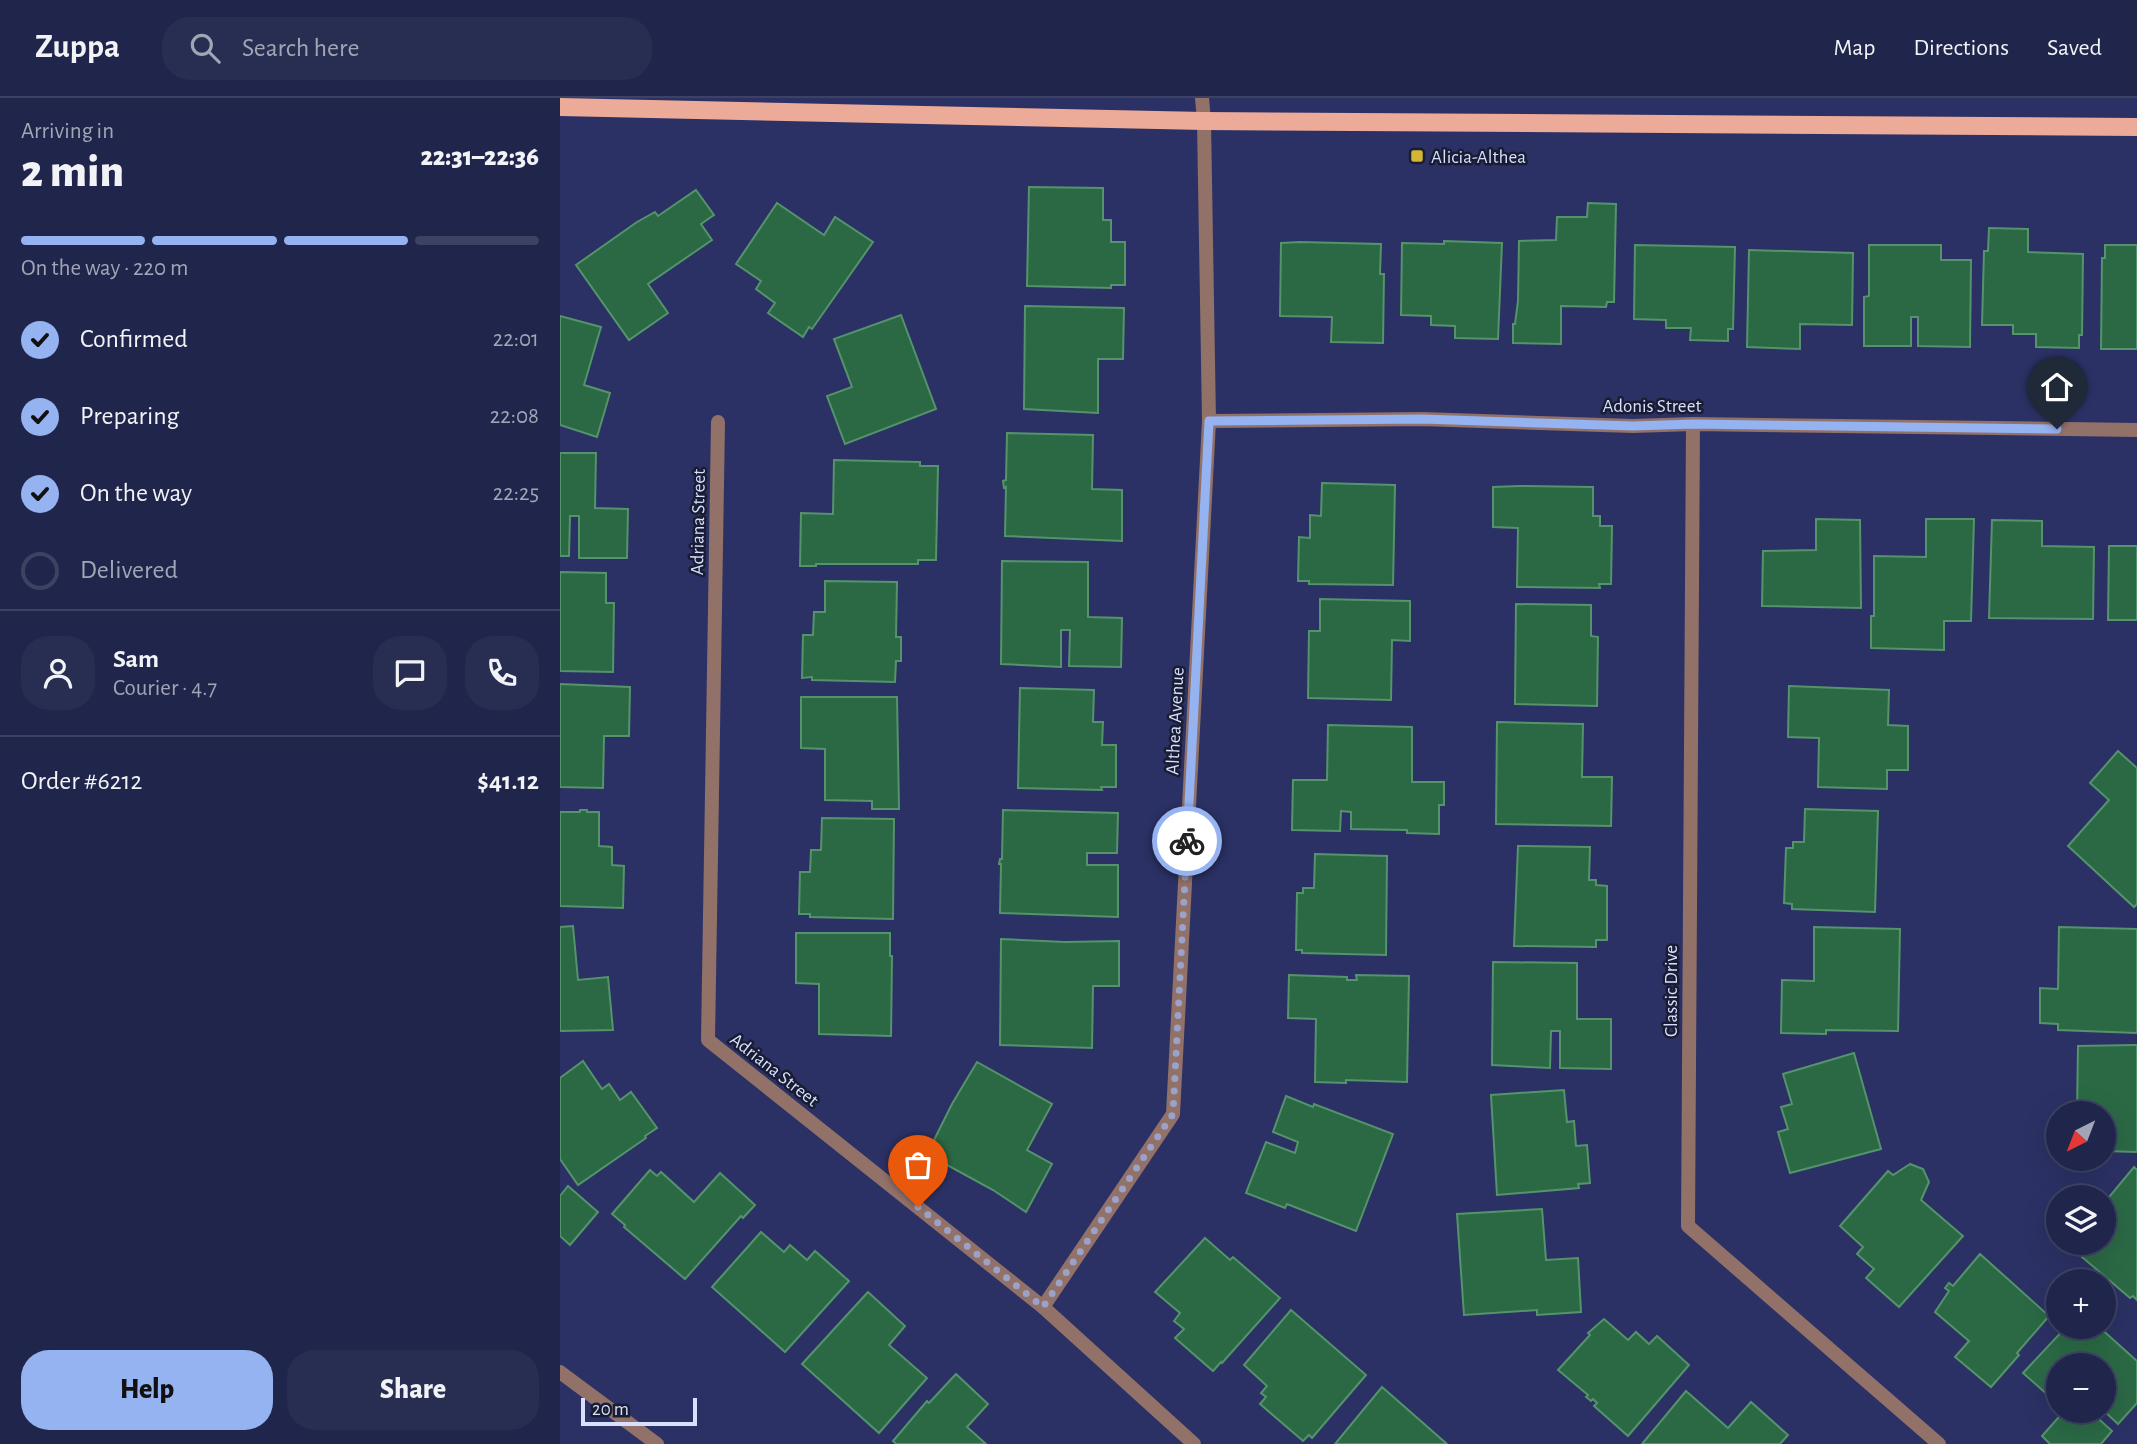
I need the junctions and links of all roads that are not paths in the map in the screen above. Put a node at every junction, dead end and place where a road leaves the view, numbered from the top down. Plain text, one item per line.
1 (1202, 98) edge
2 (560, 107) edge
3 (1204, 121) junction
4 (2137, 127) edge
5 (1209, 421) junction
6 (718, 422) dead end
7 (1693, 424) junction
8 (2137, 430) edge
9 (1043, 1307) junction
10 (560, 1372) edge
11 (657, 1444) edge
12 (1194, 1444) edge
13 (1939, 1444) edge

1 - 3 street, Althea Avenue
2 - 3 main road
3 - 4 main road
3 - 5 street, Althea Avenue
5 - 7 street, Adonis Street
5 - 9 street, Althea Avenue
6 - 9 street, Adriana Street
7 - 8 street, Adonis Street
7 - 13 street, Classic Drive
9 - 12 street, Adriana Street
10 - 11 street

